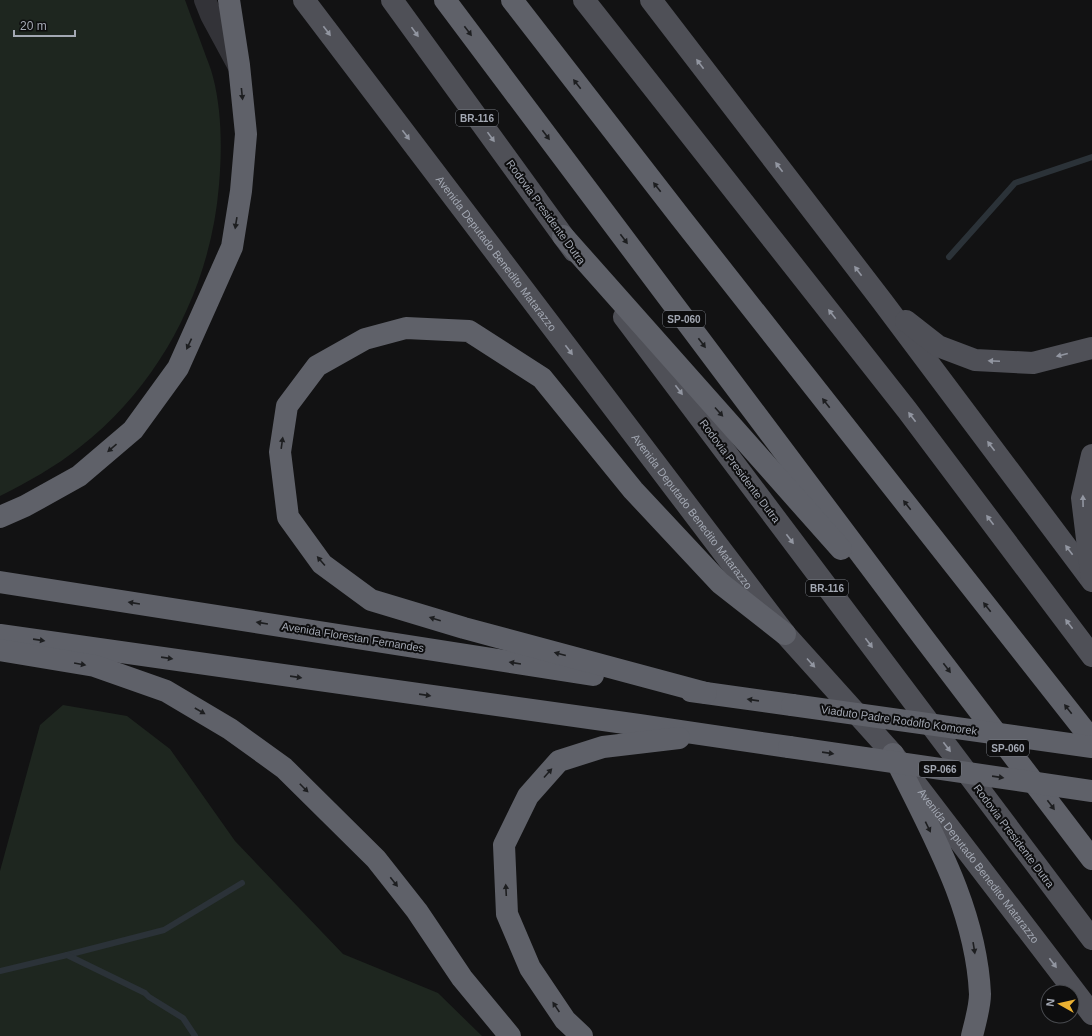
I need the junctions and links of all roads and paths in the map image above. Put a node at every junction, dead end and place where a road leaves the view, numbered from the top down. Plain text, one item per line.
1 (205, 0) edge
2 (229, 0) edge
3 (304, 0) edge
4 (392, 0) edge
5 (445, 0) edge
6 (512, 0) edge
7 (584, 0) edge
8 (651, 0) edge
9 (239, 65) junction
10 (563, 236) junction
11 (882, 302) junction
12 (1092, 348) edge
13 (1092, 455) edge
14 (0, 517) edge
15 (1092, 581) edge
16 (0, 582) edge
17 (785, 634) junction
18 (0, 635) edge
19 (923, 637) junction
20 (0, 650) edge
21 (1092, 656) edge
22 (706, 693) junction
23 (706, 735) junction
24 (1092, 740) edge
25 (1092, 747) edge
26 (893, 754) junction
27 (1092, 791) edge
28 (1092, 859) edge
29 (1092, 940) edge
30 (1092, 1014) edge
31 (510, 1036) edge
32 (582, 1036) edge
33 (972, 1036) edge

1 - 9 street
2 - 9 highway
3 -> 17 main road, Avenida Deputado Benedito Matarazzo
4 -> 10 main road, Rodovia Presidente Dutra / BR-116
5 -> 19 highway, SP-060
24 -> 6 highway
21 -> 7 main road
11 -> 8 main road
9 -> 14 highway
10 -> 19 highway
10 -> 29 main road, Rodovia Presidente Dutra / BR-116
12 -> 11 main road
15 -> 11 main road
15 -> 13 main road
22 -> 16 highway, Avenida Florestan Fernandes
22 -> 17 highway
17 -> 26 main road, Avenida Deputado Benedito Matarazzo
18 -> 23 highway
19 -> 28 highway, SP-060
20 -> 31 highway
25 -> 22 highway, Viaduto Padre Rodolfo Komorek, bridge
23 -> 27 highway, SP-066, bridge
32 -> 23 highway
26 -> 30 main road, Avenida Deputado Benedito Matarazzo
26 -> 33 highway

